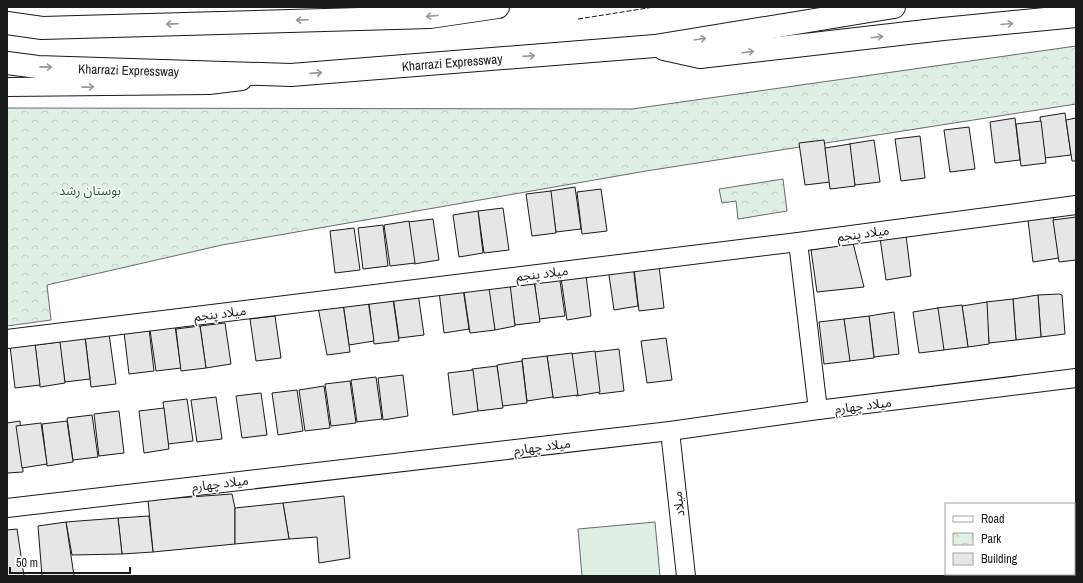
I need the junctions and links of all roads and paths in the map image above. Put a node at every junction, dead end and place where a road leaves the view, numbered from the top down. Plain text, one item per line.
1 (498, 7) edge
2 (894, 7) edge
3 (1076, 16) edge
4 (7, 23) edge
5 (655, 46) junction
6 (7, 64) edge
7 (291, 75) junction
8 (7, 87) edge
9 (1076, 205) edge
10 (798, 242) junction
11 (7, 339) edge
12 (1076, 378) edge
13 (818, 410) junction
14 (670, 431) junction
15 (7, 508) edge
16 (686, 576) edge

1 -> 4 highway
5 -> 2 highway, Kharrazi Expressway
5 -> 3 highway
7 -> 5 highway, Kharrazi Expressway
6 -> 7 highway, Kharrazi Expressway
8 -> 7 street
9 - 10 street, میلاد پنجم
10 - 11 street, میلاد پنجم
10 - 13 street
12 - 13 street, میلاد چهارم
13 - 14 street, میلاد چهارم
14 - 15 street, میلاد چهارم
14 - 16 street, میلاد

